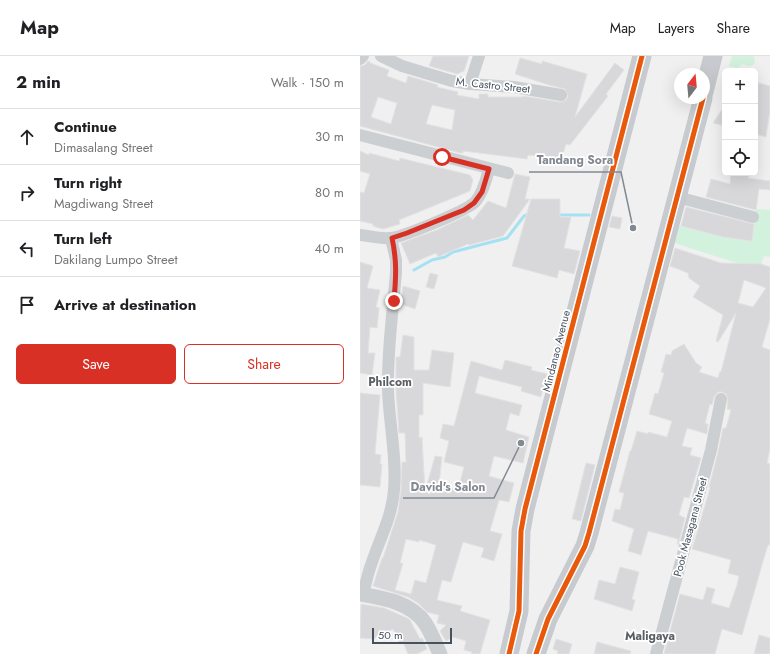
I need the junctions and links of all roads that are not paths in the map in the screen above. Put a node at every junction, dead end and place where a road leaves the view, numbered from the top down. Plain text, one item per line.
1 (363, 56) edge
2 (381, 56) edge
3 (479, 56) edge
4 (642, 56) edge
5 (713, 56) edge
6 (360, 59) edge
7 (710, 68) edge
8 (470, 84) junction
9 (561, 95) dead end
10 (701, 104) edge
11 (360, 135) edge
12 (489, 169) junction
13 (508, 174) dead end
14 (677, 196) junction
15 (754, 217) dead end
16 (360, 235) edge
17 (392, 238) junction
18 (721, 399) dead end
19 (362, 594) edge
20 (440, 654) edge
21 (508, 654) edge
22 (536, 654) edge
23 (656, 654) edge

1 - 6 street
2 - 8 street, M. Castro Street
3 - 8 street
4 - 21 main road, Mindanao Avenue
5 - 7 main road
8 - 9 street, M. Castro Street
10 - 14 main road
11 - 12 street
12 - 13 street
12 - 17 street
14 - 15 street
14 - 22 main road
16 - 17 street
17 - 19 street
18 - 23 street, Pook Masagana Street
19 - 20 street

